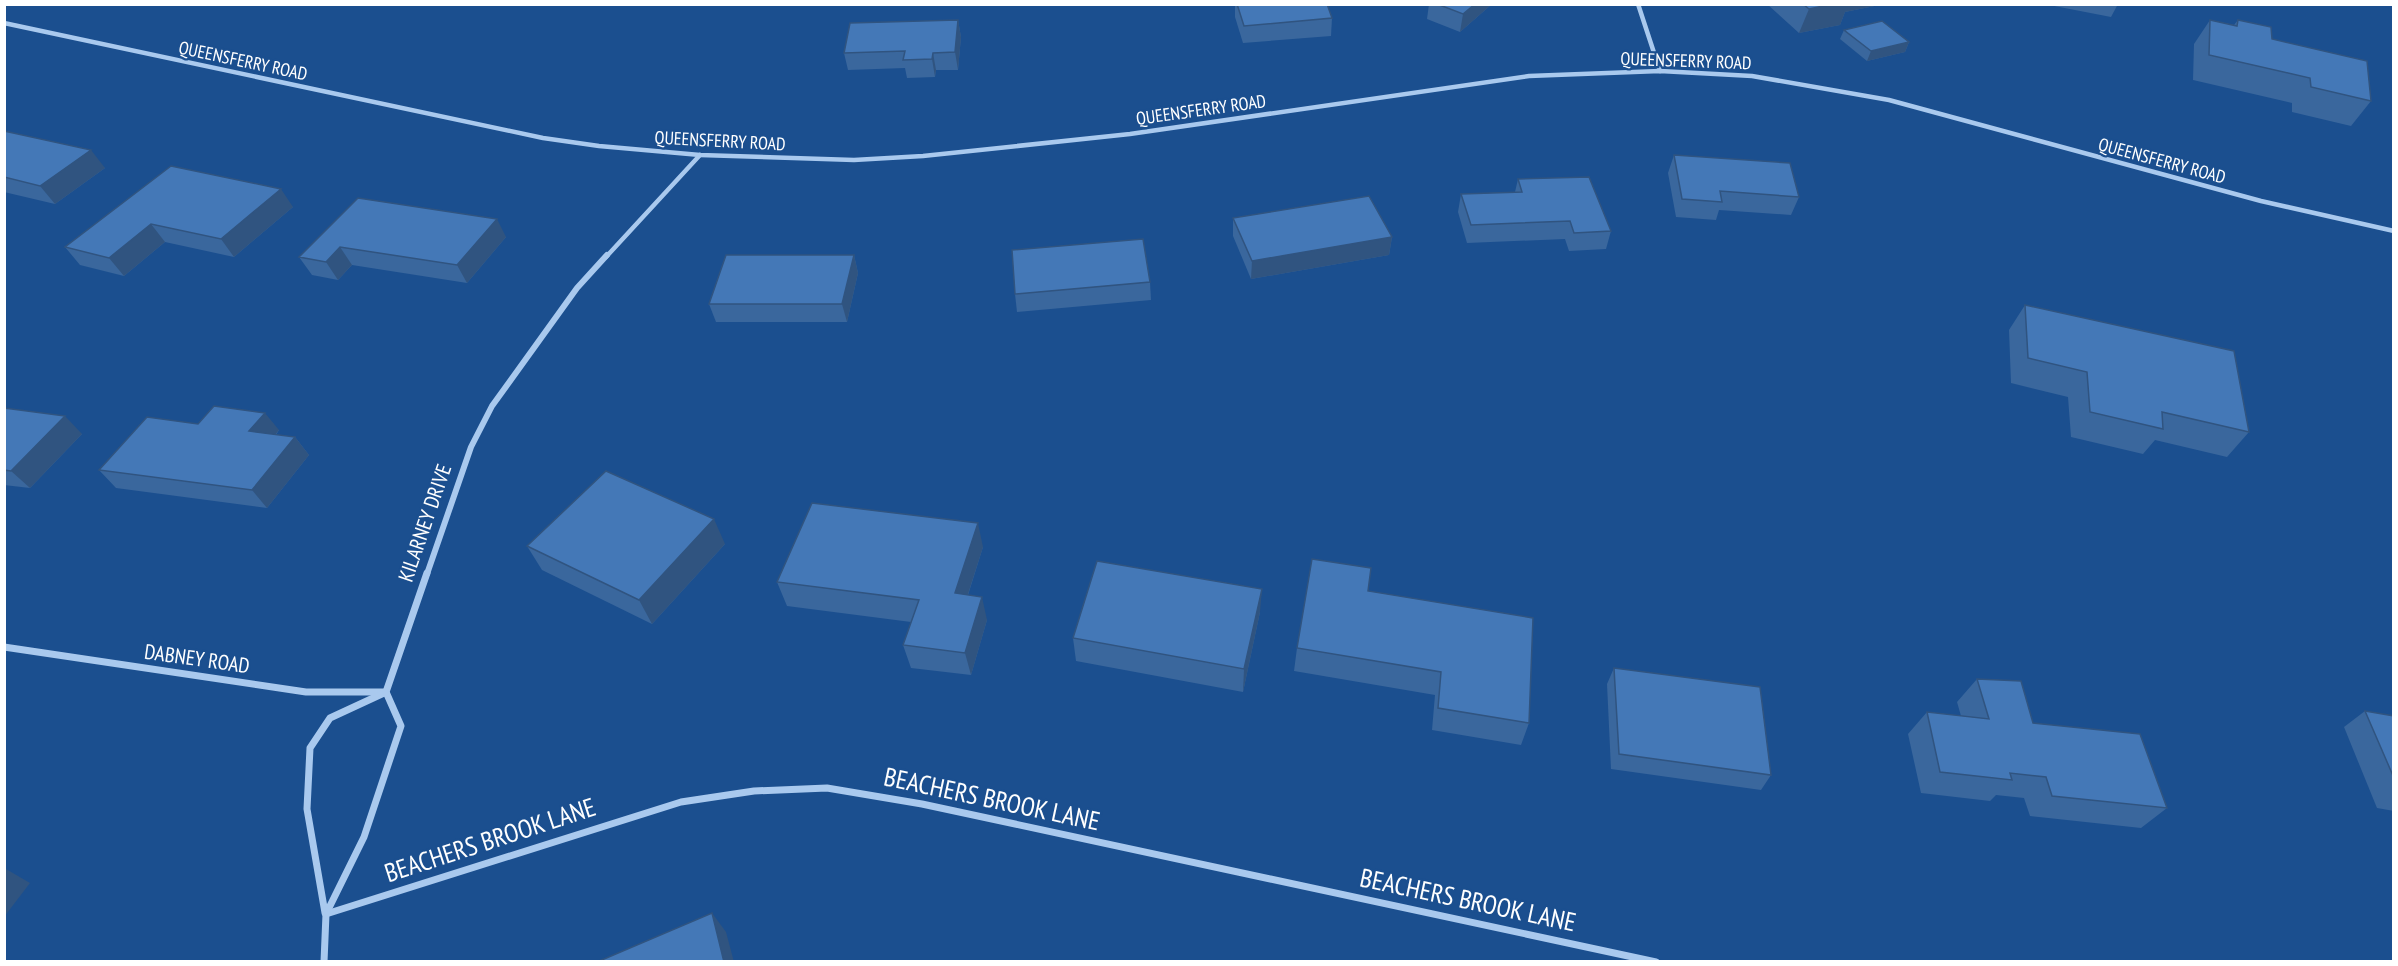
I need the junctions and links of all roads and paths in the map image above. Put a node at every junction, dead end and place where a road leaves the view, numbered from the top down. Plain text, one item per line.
1 (1638, 4) edge
2 (4, 23) edge
3 (1660, 71) junction
4 (700, 155) junction
5 (2394, 231) edge
6 (4, 647) edge
7 (386, 692) junction
8 (326, 914) junction
9 (324, 962) edge
10 (1656, 962) edge

1 - 3 street
2 - 4 street, QUEENSFERRY ROAD
3 - 4 street, QUEENSFERRY ROAD
3 - 5 street, QUEENSFERRY ROAD
4 - 7 street, KILARNEY DRIVE
6 - 7 street, DABNEY ROAD
7 - 8 street
7 - 8 street
8 - 9 street
8 - 10 street, BEACHERS BROOK LANE

